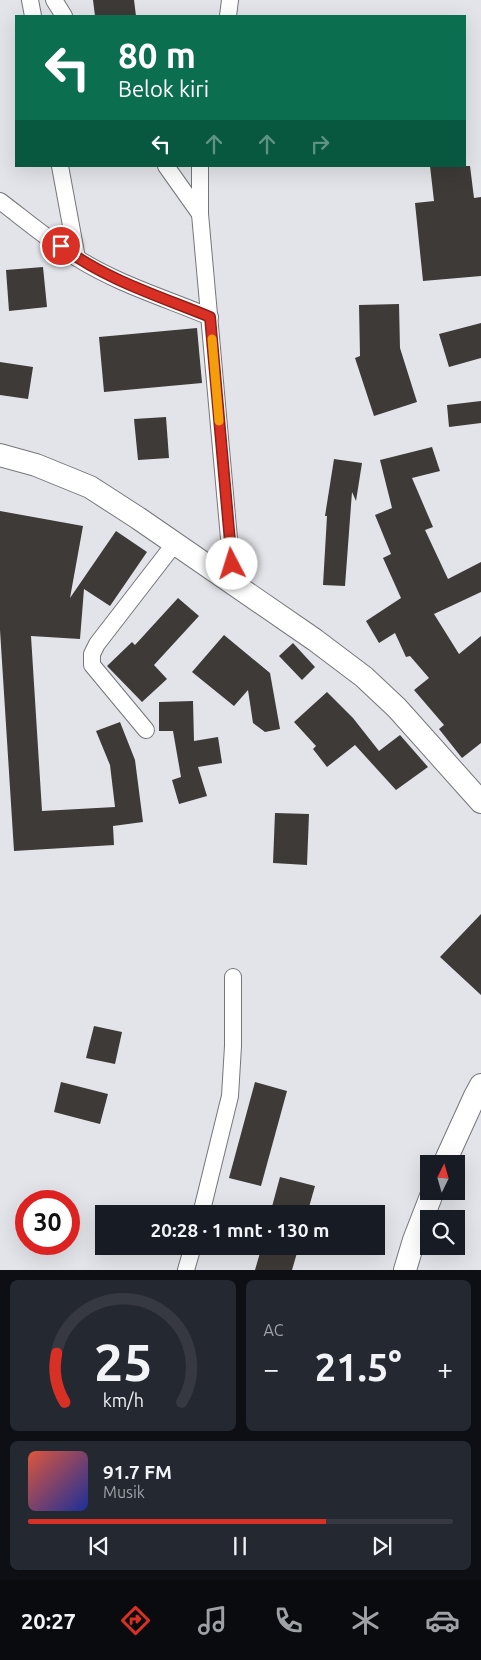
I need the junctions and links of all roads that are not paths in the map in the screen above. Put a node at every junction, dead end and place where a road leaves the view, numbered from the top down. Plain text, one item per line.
1 (30, 0) edge
2 (54, 0) edge
3 (230, 0) edge
4 (33, 15) edge
5 (63, 15) edge
6 (228, 15) edge
7 (60, 167) edge
8 (167, 167) edge
9 (200, 167) edge
10 (0, 201) edge
11 (200, 214) junction
12 (76, 258) junction
13 (210, 317) junction
14 (0, 455) edge
15 (175, 544) junction
16 (233, 583) junction
17 (146, 730) dead end
18 (481, 802) edge
19 (233, 977) dead end
20 (479, 1092) edge
21 (448, 1155) edge
22 (430, 1200) edge
23 (203, 1205) edge
24 (190, 1255) edge
25 (186, 1270) edge
26 (405, 1270) edge

1 - 4 street
2 - 5 street
3 - 6 street
7 - 12 street
8 - 11 street
9 - 11 street
10 - 12 street
11 - 13 street
12 - 13 street
13 - 16 street
14 - 15 street
15 - 16 street
15 - 17 street
16 - 18 street
19 - 23 street
20 - 21 street
22 - 26 street
24 - 25 street

